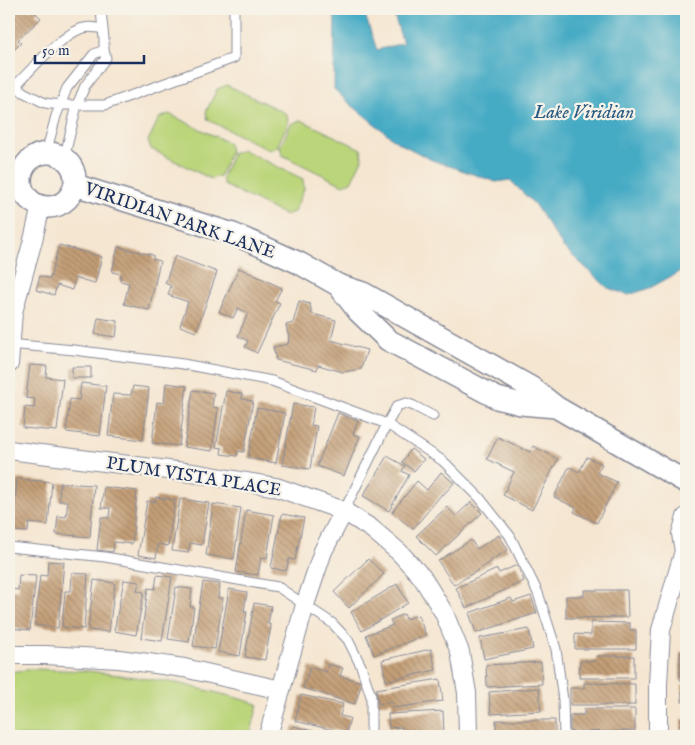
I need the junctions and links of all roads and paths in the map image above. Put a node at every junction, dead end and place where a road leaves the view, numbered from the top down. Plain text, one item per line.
1 (234, 9) edge
2 (102, 10) edge
3 (103, 29) junction
4 (104, 50) junction
5 (12, 88) edge
6 (60, 105) junction
7 (77, 105) junction
8 (55, 156) junction
9 (16, 169) edge
10 (75, 185) junction
11 (41, 206) junction
12 (338, 285) junction
13 (10, 344) edge
14 (9, 364) edge
15 (556, 407) junction
16 (433, 416) dead end
17 (387, 424) junction
18 (9, 450) edge
19 (686, 482) edge
20 (344, 511) junction
21 (686, 517) edge
22 (9, 547) edge
23 (685, 550) edge
24 (305, 604) junction
25 (9, 655) edge
26 (281, 690) junction
27 (268, 736) edge
28 (371, 736) edge
29 (468, 736) edge
30 (564, 736) edge
31 (658, 736) edge

1 - 7 lane
2 - 3 lane
3 - 4 lane
3 - 5 lane
4 - 6 lane
4 - 7 lane
5 - 6 lane
6 - 7 lane
6 - 8 lane
7 - 8 lane
8 - 9 street
8 - 10 street
9 - 11 street
10 - 11 street
10 - 12 street, VIRIDIAN PARK LANE
11 - 13 street
12 - 15 street, VIRIDIAN PARK LANE
12 - 15 street, VIRIDIAN PARK LANE
13 - 14 street
13 - 17 lane
15 - 19 street, VIRIDIAN PARK LANE
16 - 17 lane
17 - 20 lane
17 - 30 lane
18 - 20 street, PLUM VISTA PLACE
20 - 24 street
20 - 29 street, PLUM VISTA PLACE
21 - 23 street
22 - 24 lane
23 - 31 street
24 - 26 street
24 - 28 lane
25 - 26 street
26 - 27 street

